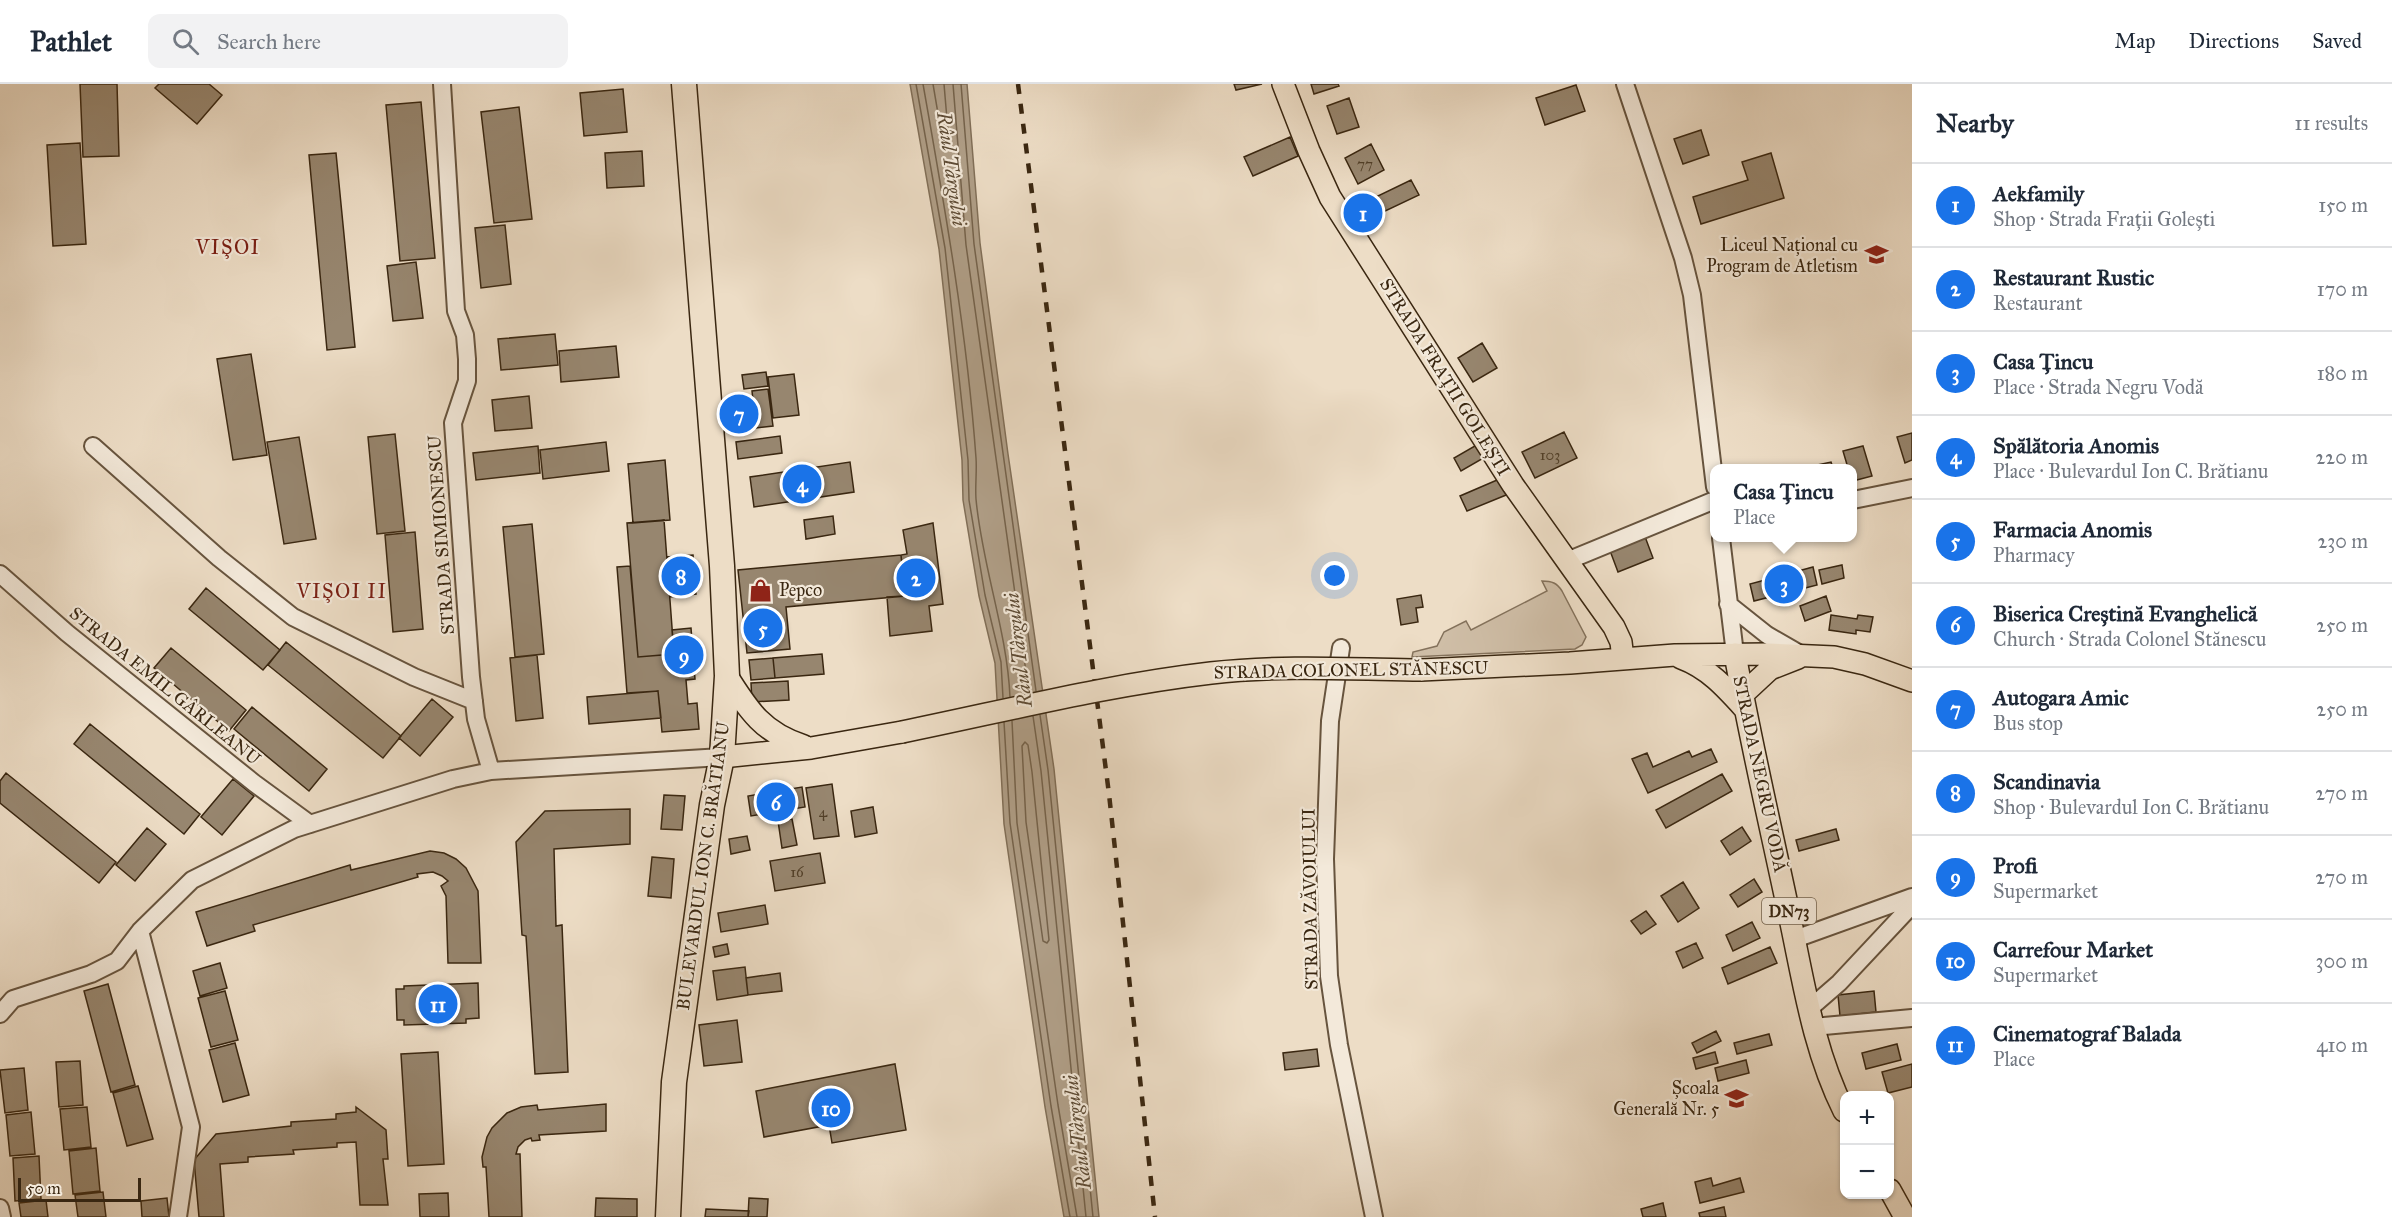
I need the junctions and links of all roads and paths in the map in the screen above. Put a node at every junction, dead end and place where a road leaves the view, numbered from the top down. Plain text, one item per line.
1 (442, 84) edge
2 (684, 84) edge
3 (1283, 84) edge
4 (1625, 84) edge
5 (93, 446) dead end
6 (1712, 464) edge
7 (1912, 488) edge
8 (1857, 499) edge
9 (1710, 502) edge
10 (1722, 542) edge
11 (1567, 561) junction
12 (0, 574) edge
13 (1728, 604) junction
14 (1341, 648) dead end
15 (1735, 654) junction
16 (1675, 655) junction
17 (1804, 656) junction
18 (1623, 659) junction
19 (727, 676) junction
20 (1912, 681) edge
21 (474, 701) junction
22 (1744, 701) junction
23 (811, 747) junction
24 (722, 757) junction
25 (491, 771) junction
26 (310, 824) junction
27 (1912, 897) edge
28 (1912, 905) edge
29 (140, 931) junction
30 (1795, 939) junction
31 (0, 1014) edge
32 (1811, 1018) junction
33 (1912, 1018) edge
34 (1840, 1100) edge
35 (1894, 1198) edge
36 (0, 1208) edge
37 (2, 1217) edge
38 (178, 1217) edge
39 (668, 1217) edge
40 (1374, 1217) edge
41 (1904, 1217) edge

1 - 21 street, STRADA SIMIONESCU
2 - 19 highway, BULEVARDUL ION C. BRĂTIANU
3 - 11 main road, STRADA FRAȚII GOLEȘTI
4 - 6 street
5 - 21 street
7 - 8 street
9 - 11 street
10 - 13 street, STRADA NEGRU VODĂ / DN73
11 - 18 main road, STRADA FRAȚII GOLEȘTI
12 - 26 street, STRADA EMIL GÂRLEANU
13 - 15 street, STRADA NEGRU VODĂ / DN73
13 - 17 street
14 - 40 street, STRADA ZĂVOIULUI
15 - 16 main road, STRADA COLONEL STĂNESCU
15 - 17 main road, STRADA COLONEL STĂNESCU
15 - 22 main road, STRADA NEGRU VODĂ / DN73
16 - 18 main road, STRADA COLONEL STĂNESCU
16 - 22 main road
17 - 20 main road, STRADA COLONEL STĂNESCU
17 - 22 main road
18 - 23 main road, STRADA COLONEL STĂNESCU, bridge
19 - 23 main road
19 - 24 highway, BULEVARDUL ION C. BRĂTIANU
21 - 25 street, STRADA SIMIONESCU
22 - 30 main road, STRADA NEGRU VODĂ / DN73
23 - 24 main road, STRADA COLONEL STĂNESCU
24 - 25 street
24 - 39 highway, BULEVARDUL ION C. BRĂTIANU
25 - 26 street
26 - 29 street
27 - 30 street
28 - 32 street
29 - 31 street
29 - 38 street
30 - 32 main road, STRADA NEGRU VODĂ / DN73
32 - 33 street
32 - 34 main road, STRADA NEGRU VODĂ / DN73
35 - 41 main road
36 - 37 street

